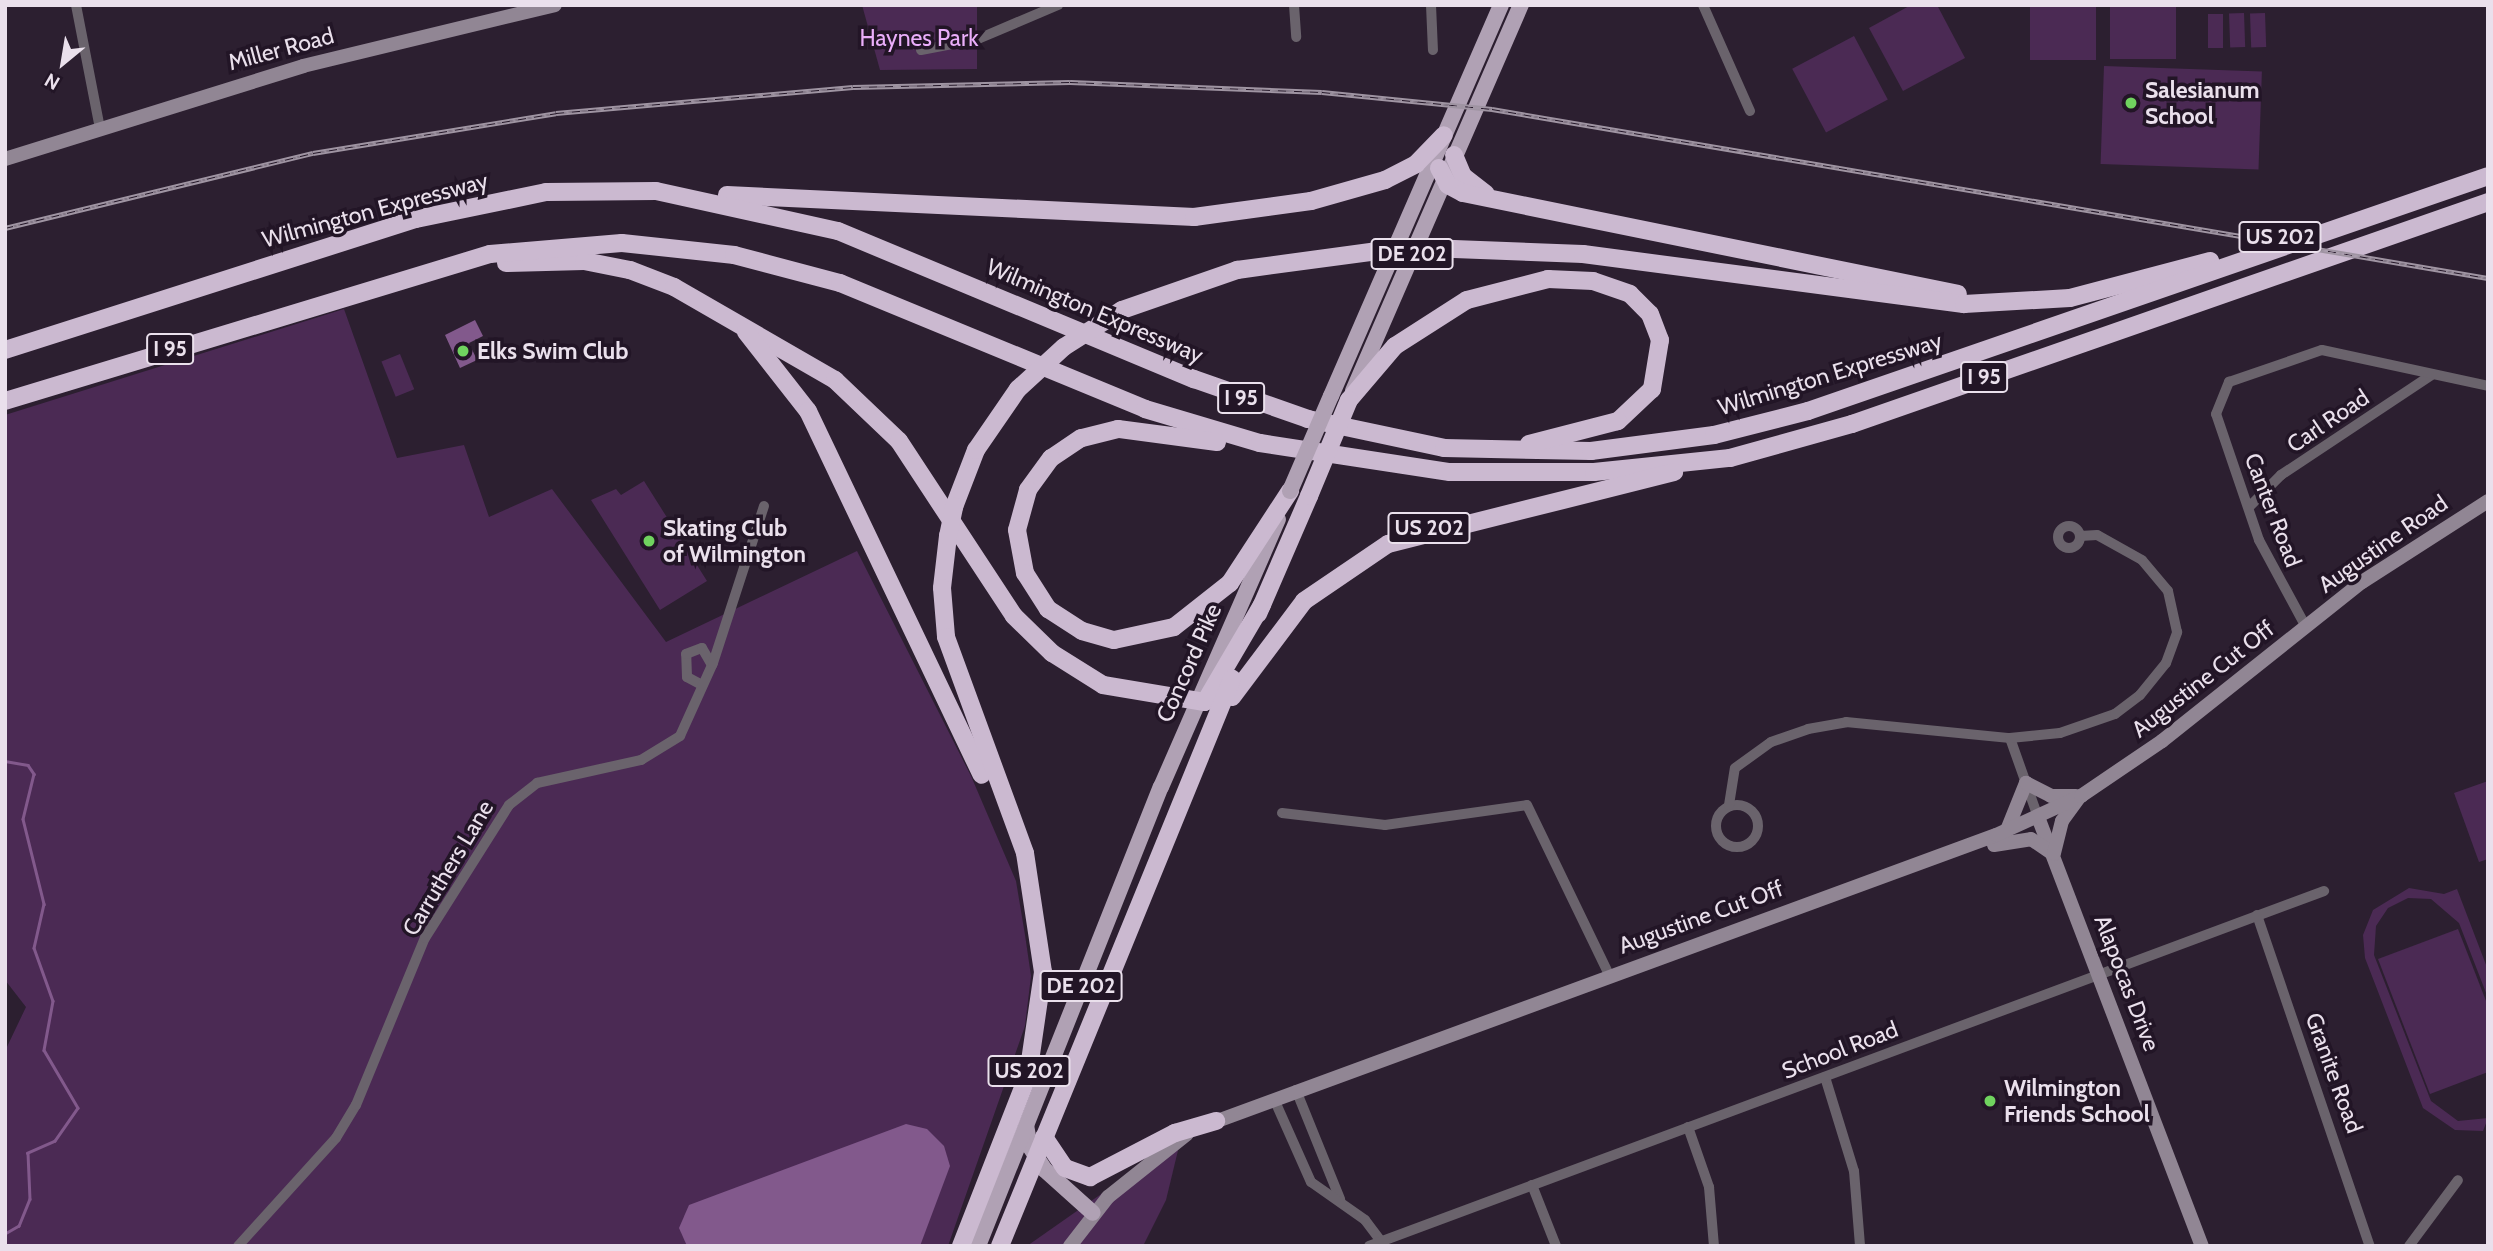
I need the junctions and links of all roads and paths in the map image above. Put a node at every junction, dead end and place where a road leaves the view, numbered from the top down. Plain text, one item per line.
1 (76, 5) edge
2 (555, 5) edge
3 (1059, 5) edge
4 (1294, 5) edge
5 (1431, 5) edge
6 (1501, 5) edge
7 (1511, 5) edge
8 (1521, 5) edge
9 (1703, 5) edge
10 (1296, 37) dead end
11 (921, 50) dead end
12 (1433, 50) dead end
13 (1750, 111) dead end
14 (100, 128) junction
15 (1444, 135) junction
16 (24, 155) junction
17 (1454, 155) junction
18 (5, 159) edge
19 (5, 165) edge
20 (2488, 166) edge
21 (1441, 174) junction
22 (2488, 176) edge
23 (656, 191) junction
24 (2488, 202) edge
25 (1513, 203) junction
26 (335, 297) junction
27 (2070, 298) junction
28 (737, 322) junction
29 (5, 350) edge
30 (2433, 374) junction
31 (2488, 386) edge
32 (1340, 398) junction
33 (5, 401) edge
34 (1367, 434) junction
35 (1730, 458) junction
36 (1415, 468) junction
37 (1290, 491) junction
38 (2488, 501) edge
39 (764, 506) dead end
40 (2249, 506) junction
41 (2080, 536) dead end
42 (1262, 605) junction
43 (2306, 627) junction
44 (712, 665) junction
45 (702, 685) junction
46 (1199, 702) junction
47 (1210, 733) junction
48 (2010, 738) junction
49 (2026, 783) junction
50 (2081, 796) junction
51 (1729, 806) junction
52 (1282, 813) dead end
53 (2038, 817) junction
54 (2007, 830) junction
55 (1978, 841) junction
56 (2054, 854) junction
57 (1032, 886) junction
58 (2324, 891) dead end
59 (2257, 915) junction
60 (2100, 974) junction
61 (1609, 975) junction
62 (1825, 1077) junction
63 (1296, 1090) junction
64 (1274, 1099) junction
65 (1216, 1121) junction
66 (1026, 1125) junction
67 (1688, 1127) junction
68 (1044, 1137) junction
69 (1035, 1158) junction
70 (2458, 1180) dead end
71 (1532, 1185) junction
72 (1342, 1203) junction
73 (1093, 1213) junction
74 (1383, 1244) edge
75 (238, 1246) edge
76 (961, 1246) edge
77 (978, 1246) edge
78 (1000, 1246) edge
79 (1070, 1246) edge
80 (1369, 1246) edge
81 (1556, 1246) edge
82 (1714, 1246) edge
83 (1860, 1246) edge
84 (2202, 1246) edge
85 (2370, 1246) edge
86 (2410, 1246) edge

1 - 14 street
2 - 14 street, Miller Road
3 - 11 street
4 - 10 street
5 - 12 street
6 - 15 main road, Concord Pike / DE 202
7 - 21 main road
8 - 17 main road, Concord Pike / DE 202
9 - 13 street
14 - 16 street, Miller Road
15 - 23 highway
15 - 32 main road, Concord Pike / DE 202
16 - 18 street, Miller Road
16 - 19 street, Miller Road
17 - 21 main road, Concord Pike / DE 202
17 - 25 highway
20 - 27 highway, US 202
21 - 25 highway
21 - 32 main road, Concord Pike / DE 202
22 - 34 highway, Wilmington Expressway / I 95
23 - 29 highway, Wilmington Expressway / I 95
23 - 34 highway, Wilmington Expressway / I 95
24 - 35 highway, I 95
25 - 27 highway
26 - 28 highway
26 - 33 highway, I 95
26 - 36 highway, I 95
27 - 57 highway, US 202, bridge
28 - 46 highway
28 - 57 highway
30 - 31 street
30 - 40 street, Carl Road
30 - 40 street, Canter Road
32 - 34 highway
32 - 37 main road, Concord Pike / DE 202, bridge
32 - 42 highway, Concord Pike / DE 202, bridge
35 - 36 highway, I 95
35 - 47 highway, US 202
36 - 37 highway
37 - 46 main road, Concord Pike / DE 202
38 - 43 street, Augustine Road
39 - 44 street, Carruthers Lane
40 - 43 street, Canter Road
41 - 48 street
42 - 46 highway
42 - 47 highway, Concord Pike / DE 202
43 - 50 street, Augustine Cut Off
44 - 45 street, Carruthers Lane
44 - 45 street
45 - 75 street, Carruthers Lane
46 - 66 main road, Concord Pike / DE 202
47 - 68 highway, Concord Pike / US 202
48 - 49 street
48 - 51 street
49 - 50 street
49 - 53 street
49 - 54 street
50 - 53 street, Augustine Cut Off
50 - 56 street
51 - 51 street
52 - 61 street
53 - 54 street, Augustine Cut Off
53 - 56 street, Alapocas Drive
54 - 55 street, Augustine Cut Off
55 - 56 street
55 - 61 street, Augustine Cut Off
56 - 60 street, Alapocas Drive
57 - 76 highway, US 202
58 - 59 street, School Road
59 - 60 street, School Road
59 - 85 street, Granite Road
60 - 62 street, School Road
60 - 84 street, Alapocas Drive
61 - 63 street, Augustine Cut Off
62 - 67 street, School Road
62 - 83 street
63 - 64 street, Augustine Cut Off
63 - 72 street
64 - 65 street, Augustine Cut Off
64 - 72 street
65 - 68 highway
65 - 73 street, Augustine Cut Off
66 - 69 main road
66 - 77 main road, Concord Pike / DE 202
67 - 71 street, School Road
67 - 82 street
68 - 69 highway, Concord Pike / US 202
69 - 73 main road
69 - 78 highway, Concord Pike / US 202
70 - 86 street
71 - 74 street, School Road
71 - 81 street
72 - 74 street
73 - 79 street, Augustine Cut Off
74 - 80 street, School Road

